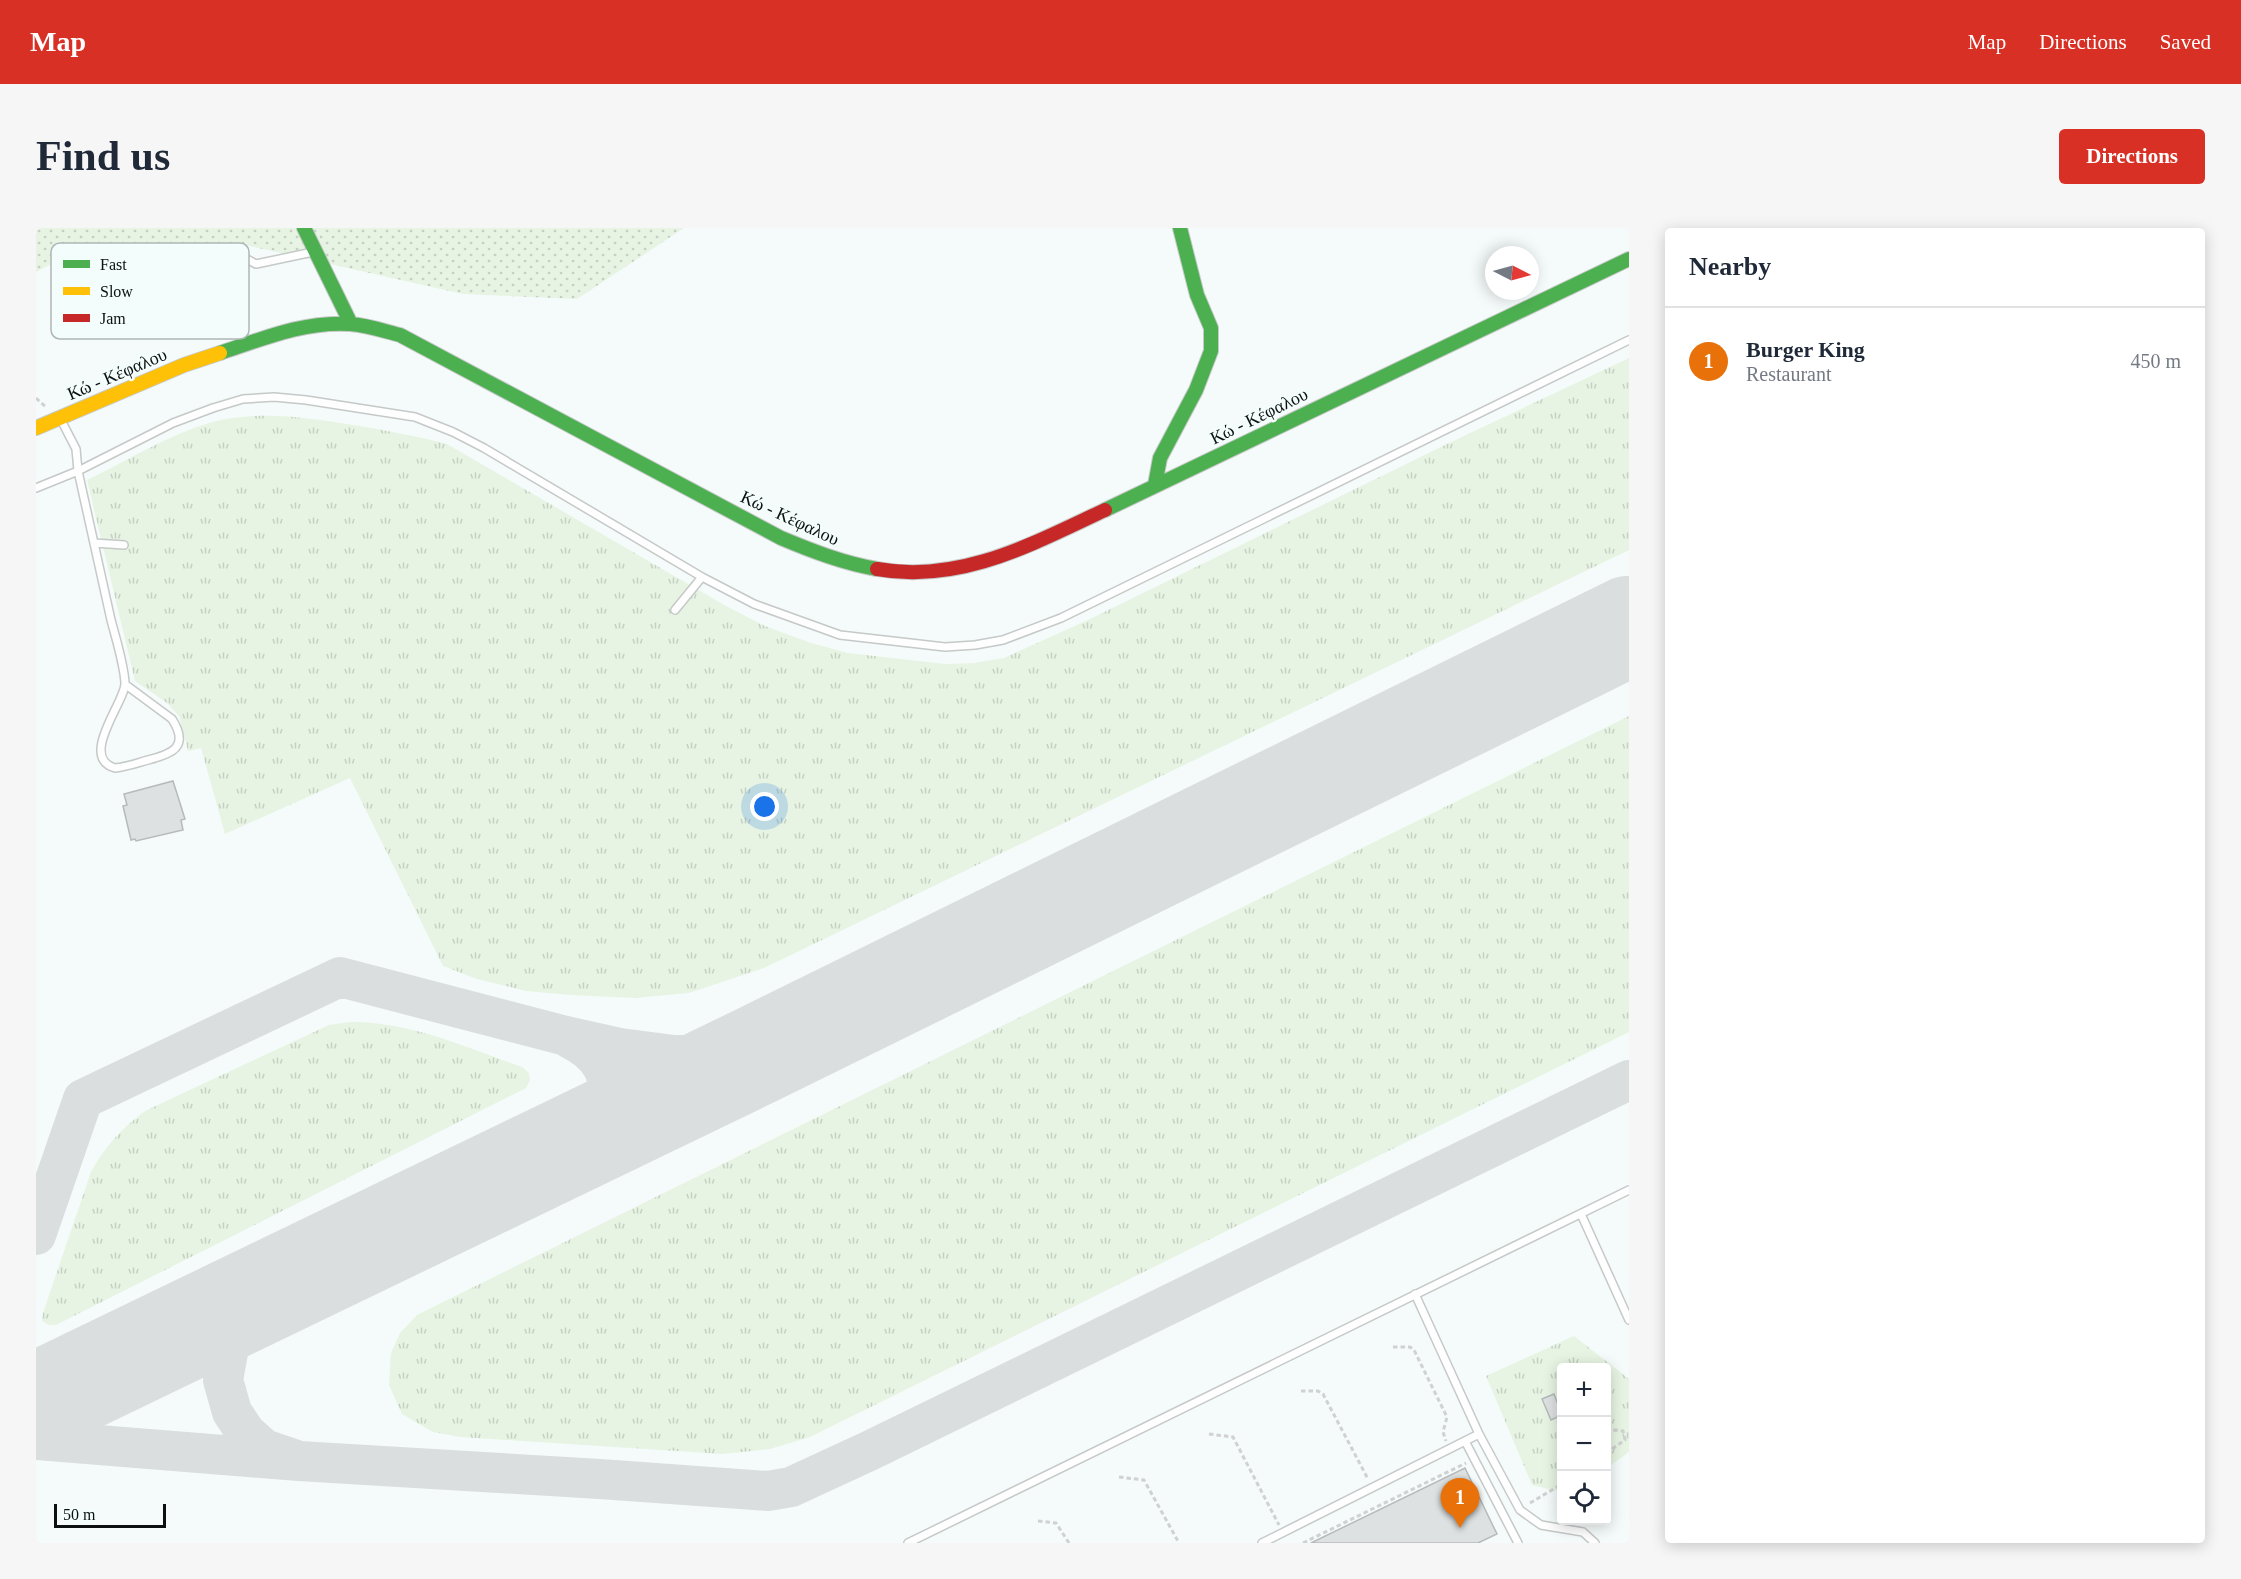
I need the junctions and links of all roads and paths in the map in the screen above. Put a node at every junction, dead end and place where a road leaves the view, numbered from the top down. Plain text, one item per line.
1 (304, 228) edge
2 (1180, 228) edge
3 (315, 251) junction
4 (1629, 259) edge
5 (249, 260) edge
6 (351, 324) junction
7 (1629, 340) edge
8 (60, 418) junction
9 (36, 428) edge
10 (78, 471) junction
11 (1155, 485) junction
12 (36, 488) edge
13 (94, 543) junction
14 (124, 545) dead end
15 (702, 577) junction
16 (675, 610) dead end
17 (126, 685) junction
18 (1629, 1190) edge
19 (1581, 1214) junction
20 (1415, 1294) junction
21 (1629, 1320) edge
22 (1393, 1347) dead end
23 (1301, 1391) dead end
24 (1611, 1431) edge
25 (1209, 1434) dead end
26 (1479, 1434) junction
27 (1464, 1441) junction
28 (1450, 1448) junction
29 (1611, 1450) edge
30 (1474, 1459) junction
31 (1459, 1467) junction
32 (1119, 1478) dead end
33 (1557, 1487) edge
34 (1372, 1488) junction
35 (1381, 1505) junction
36 (1520, 1510) junction
37 (1038, 1521) dead end
38 (1282, 1533) junction
39 (908, 1543) edge
40 (1069, 1543) edge
41 (1179, 1543) edge
42 (1262, 1543) edge
43 (1303, 1543) edge
44 (1518, 1543) edge
45 (1595, 1543) edge

1 - 3 main road
2 - 11 main road
3 - 5 lane
3 - 6 main road
4 - 11 main road, Κώ - Κέφαλου
6 - 8 main road, Κώ - Κέφαλου
6 - 11 main road, Κώ - Κέφαλου
7 - 15 lane
8 - 9 main road, Κώ - Κέφαλου
8 - 10 lane
10 - 12 lane
10 - 13 lane
10 - 15 lane
13 - 14 lane
13 - 17 lane
15 - 16 lane
17 - 17 lane
18 - 19 lane
19 - 20 lane
19 - 21 lane
20 - 26 lane
20 - 39 lane
22 - 28 path
23 - 34 path
24 - 29 path
25 - 38 path
26 - 27 lane
26 - 36 lane
27 - 28 lane
27 - 30 lane
28 - 31 path
28 - 34 lane
30 - 31 path
30 - 44 lane
31 - 35 path
32 - 41 path
33 - 36 path
34 - 35 path
34 - 38 lane
35 - 43 path
36 - 45 lane
37 - 40 path
38 - 42 lane

